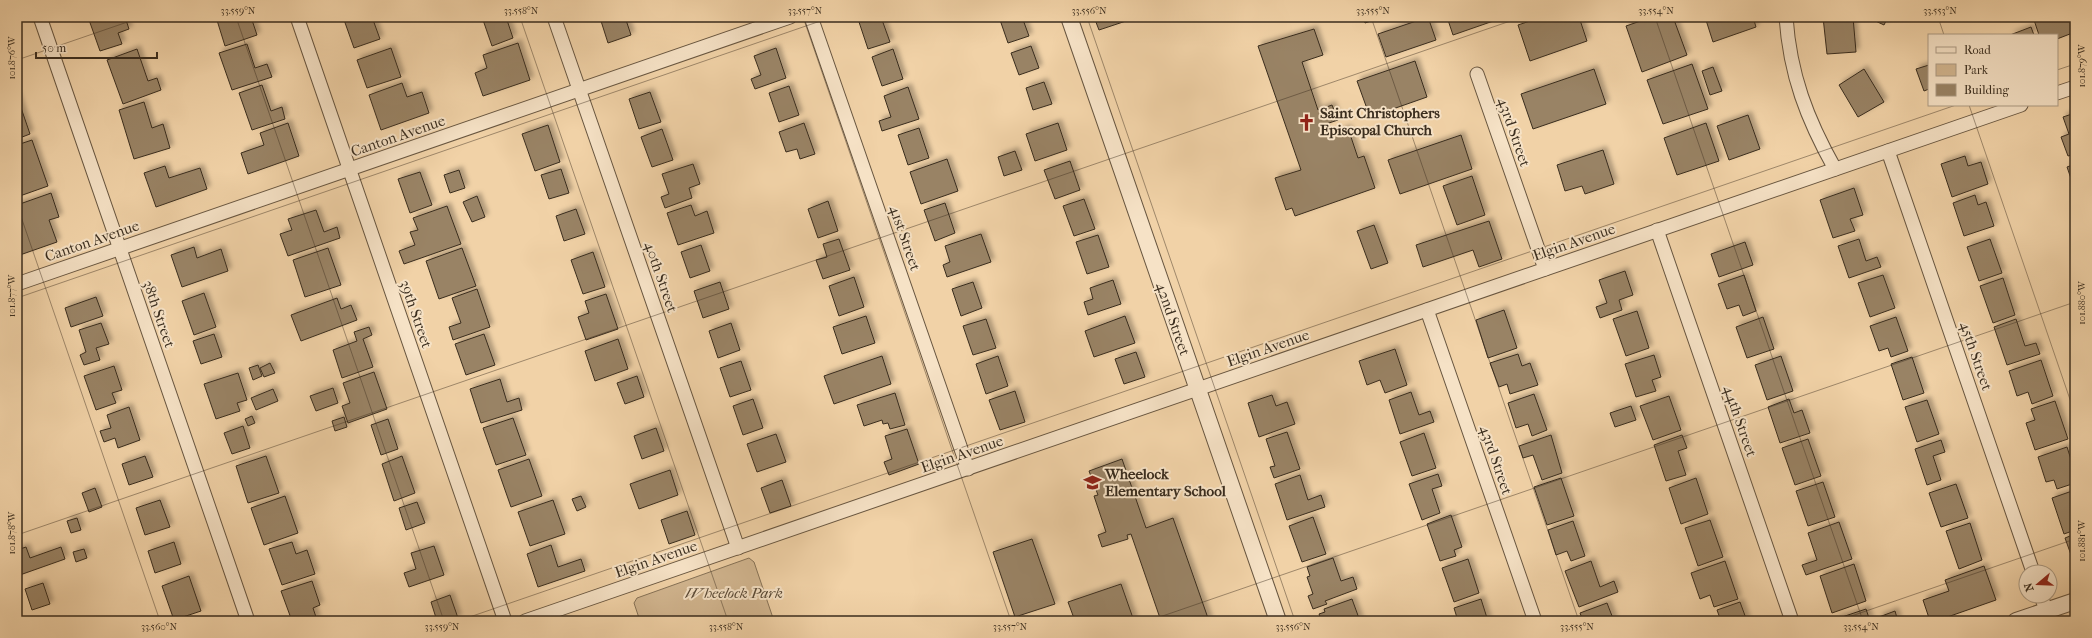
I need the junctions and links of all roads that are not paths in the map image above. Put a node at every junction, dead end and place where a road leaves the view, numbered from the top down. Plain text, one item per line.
1 (40, 17) edge
2 (297, 17) edge
3 (554, 17) edge
4 (790, 17) edge
5 (811, 17) edge
6 (1069, 17) edge
7 (1786, 17) edge
8 (1477, 74) dead end
9 (2075, 87) edge
10 (580, 90) junction
11 (2058, 93) edge
12 (2018, 106) edge
13 (1888, 151) junction
14 (349, 169) junction
15 (1835, 169) junction
16 (1657, 230) junction
17 (119, 248) junction
18 (1545, 269) junction
19 (17, 284) edge
20 (1428, 310) junction
21 (1198, 390) junction
22 (968, 469) junction
23 (738, 548) junction
24 (2030, 564) edge
25 (2075, 601) edge
26 (2046, 609) edge
27 (248, 621) edge
28 (505, 621) edge
29 (525, 621) edge
30 (1278, 621) edge
31 (1535, 621) edge
32 (1792, 621) edge
33 (2016, 621) edge

1 - 17 street, 38th Street
2 - 14 street, 39th Street
3 - 10 street, 40th Street
4 - 10 street, Canton Avenue
5 - 22 street, 41st Street
6 - 21 street, 42nd Street
7 - 15 street
8 - 18 street, 43rd Street
9 - 11 street
10 - 14 street, Canton Avenue
10 - 23 street, 40th Street
12 - 13 street, Elgin Avenue
13 - 15 street, Elgin Avenue
13 - 24 street, 45th Street
14 - 17 street, Canton Avenue
14 - 28 street, 39th Street
15 - 16 street, Elgin Avenue
16 - 18 street, Elgin Avenue
16 - 32 street, 44th Street
17 - 19 street, Canton Avenue
17 - 27 street, 38th Street
18 - 20 street, Elgin Avenue
20 - 21 street, Elgin Avenue
20 - 31 street, 43rd Street
21 - 22 street, Elgin Avenue
21 - 30 street, 42nd Street
22 - 23 street, Elgin Avenue
23 - 29 street, Elgin Avenue
25 - 26 street
26 - 33 street

